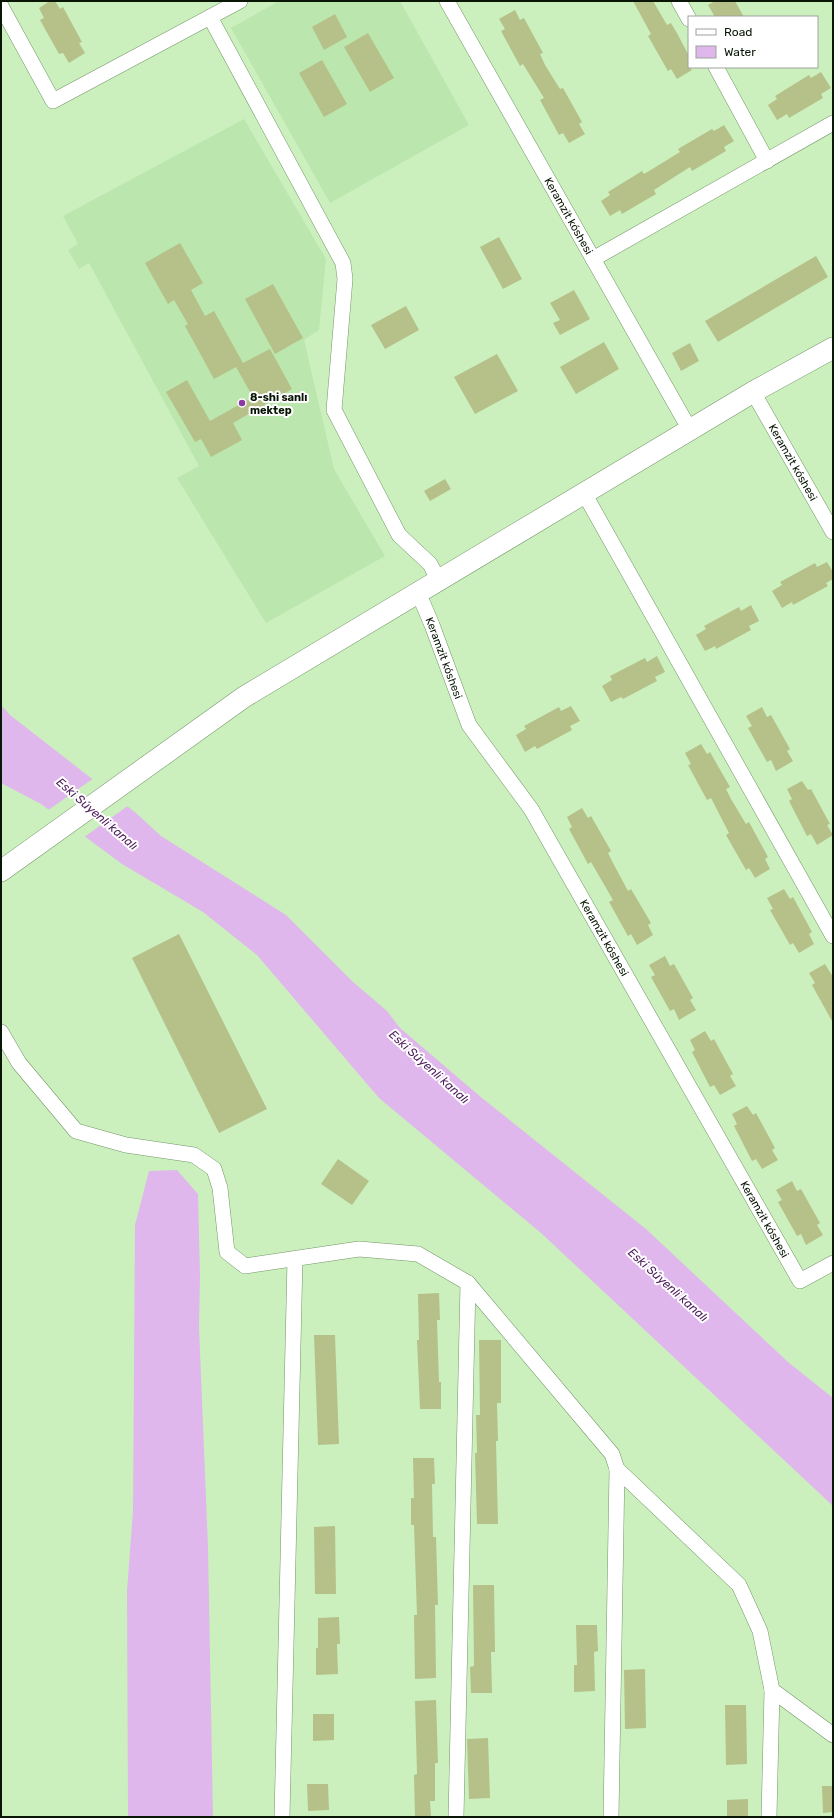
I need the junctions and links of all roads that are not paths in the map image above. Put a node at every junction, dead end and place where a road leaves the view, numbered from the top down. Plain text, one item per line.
1 (447, 1) edge
2 (679, 1) edge
3 (232, 3) edge
4 (1, 6) edge
5 (210, 17) junction
6 (688, 17) edge
7 (717, 68) edge
8 (833, 123) edge
9 (767, 161) junction
10 (593, 259) junction
11 (833, 348) edge
12 (753, 392) junction
13 (690, 430) junction
14 (584, 493) junction
15 (833, 532) edge
16 (438, 579) junction
17 (418, 592) junction
18 (1, 871) edge
19 (833, 936) edge
20 (1, 1032) edge
21 (295, 1259) junction
22 (833, 1263) edge
23 (468, 1283) junction
24 (617, 1470) junction
25 (772, 1690) junction
26 (833, 1735) edge
27 (282, 1817) edge
28 (456, 1817) edge
29 (611, 1817) edge
30 (769, 1817) edge

1 - 10 street, Keramzit kóshesi
2 - 6 street
3 - 5 street
4 - 5 street
5 - 16 street
7 - 9 street
8 - 9 street
9 - 10 street
10 - 13 street, Keramzit kóshesi
11 - 12 street
12 - 13 street
12 - 15 street, Keramzit kóshesi
13 - 14 street
14 - 16 street
14 - 19 street
16 - 17 street
17 - 18 street
17 - 22 street, Keramzit kóshesi
20 - 21 street
21 - 23 street
21 - 27 street
23 - 24 street
23 - 28 street
24 - 25 street
24 - 29 street
25 - 26 street
25 - 30 street

